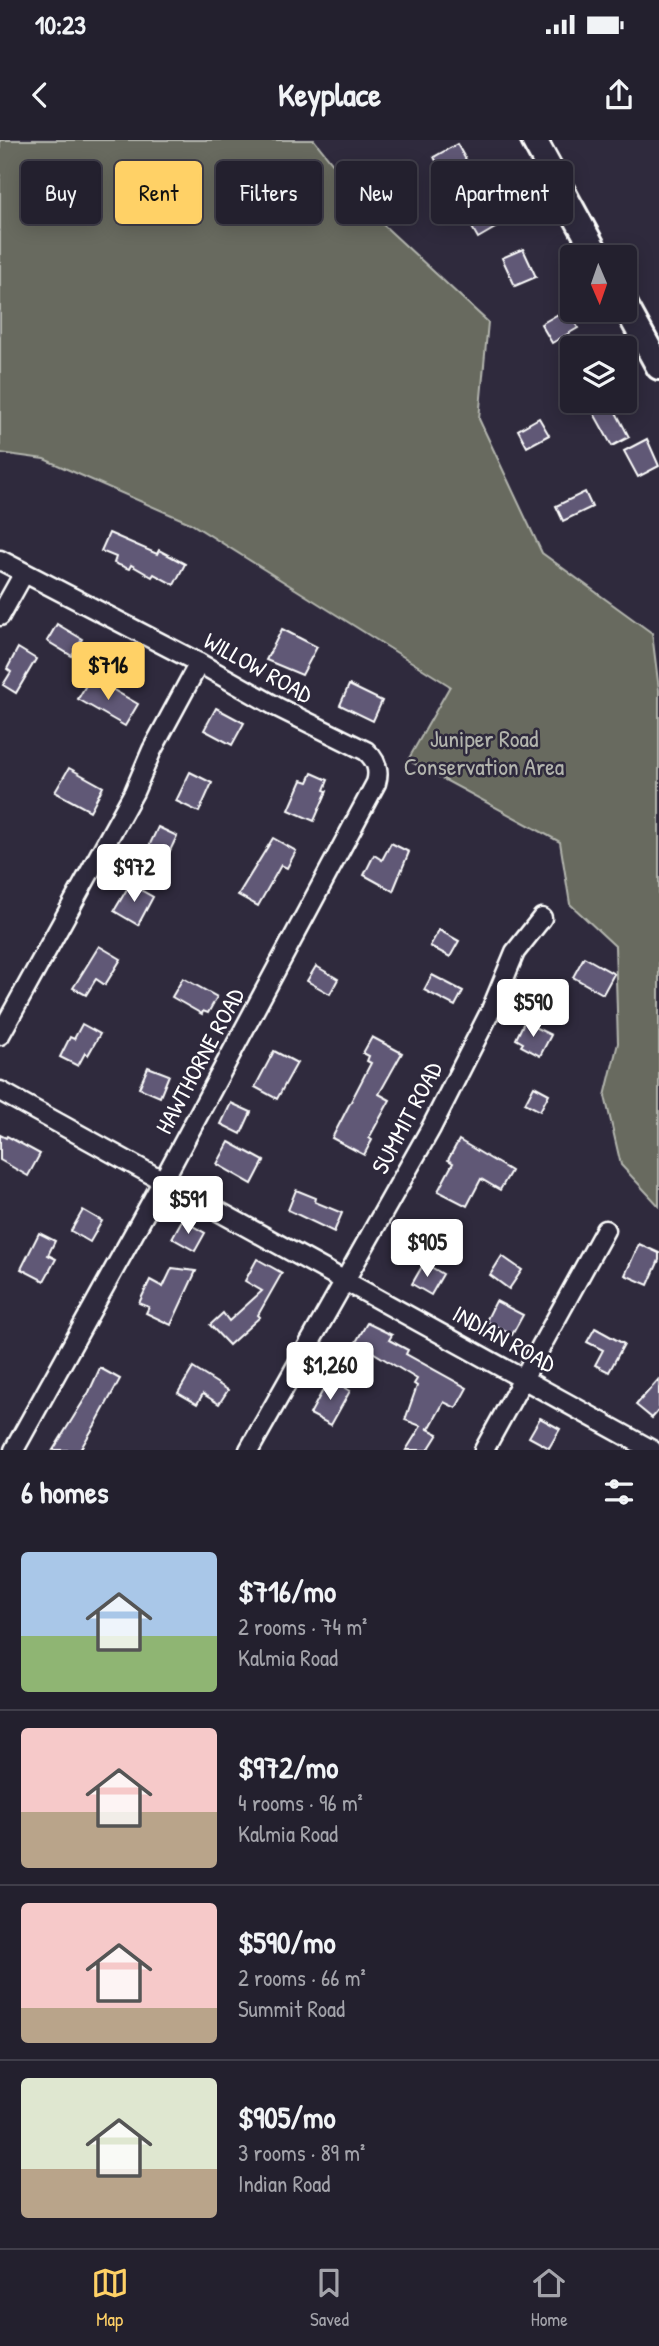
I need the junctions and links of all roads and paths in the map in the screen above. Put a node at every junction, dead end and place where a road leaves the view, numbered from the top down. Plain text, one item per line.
1 (534, 140) edge
2 (591, 245) edge
3 (634, 322) edge
4 (659, 367) edge
5 (0, 560) edge
6 (24, 573) junction
7 (0, 616) edge
8 (199, 663) junction
9 (377, 765) joint
10 (542, 918) dead end
11 (0, 1035) edge
12 (0, 1091) edge
13 (164, 1179) junction
14 (605, 1230) dead end
15 (344, 1279) junction
16 (524, 1378) junction
17 (14, 1450) edge
18 (249, 1450) edge
19 (484, 1450) edge
20 (652, 1450) edge

1 - 2 main road
3 - 4 main road
5 - 6 street, WILLOW ROAD
6 - 7 street
6 - 8 street, WILLOW ROAD
8 - 9 street, WILLOW ROAD
8 - 11 street
9 - 13 street, HAWTHORNE ROAD
10 - 15 street, SUMMIT ROAD
12 - 13 street, INDIAN ROAD
13 - 15 street, INDIAN ROAD
13 - 17 street, HAWTHORNE ROAD
14 - 16 street
15 - 16 street, INDIAN ROAD
15 - 18 street, SUMMIT ROAD
16 - 19 street
16 - 20 street, INDIAN ROAD

